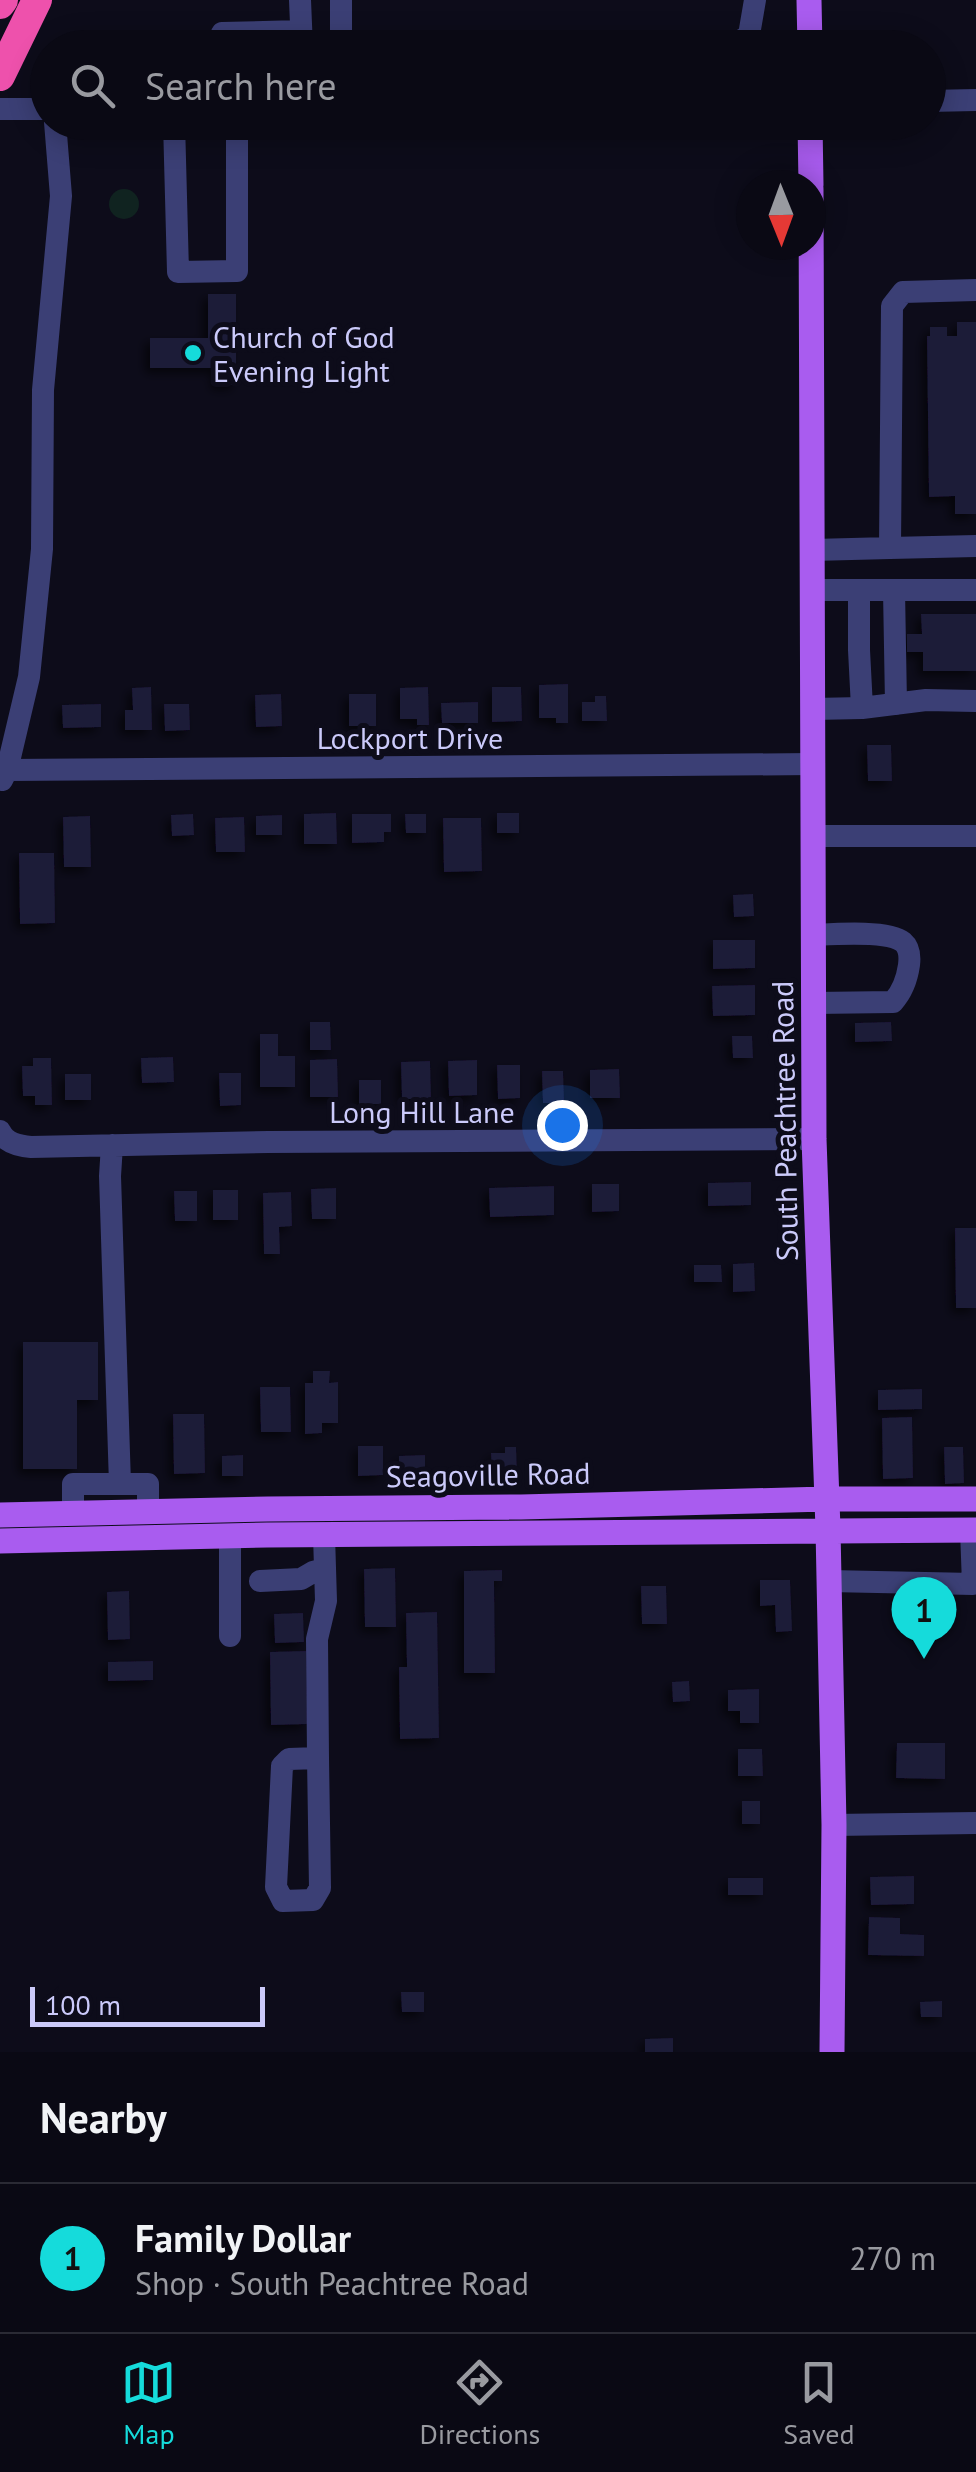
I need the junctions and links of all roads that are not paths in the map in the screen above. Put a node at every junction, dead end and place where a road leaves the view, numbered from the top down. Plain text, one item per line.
1 (37, 0) edge
2 (300, 0) edge
3 (341, 0) edge
4 (755, 0) edge
5 (809, 0) edge
6 (301, 30) edge
7 (341, 30) edge
8 (750, 30) edge
9 (810, 30) edge
10 (0, 76) edge
11 (976, 100) edge
12 (946, 101) edge
13 (0, 109) edge
14 (30, 109) edge
15 (56, 140) edge
16 (174, 140) edge
17 (237, 140) edge
18 (810, 140) edge
19 (811, 170) edge
20 (811, 260) edge
21 (976, 290) edge
22 (976, 546) edge
23 (890, 548) junction
24 (813, 550) junction
25 (813, 590) junction
26 (860, 590) junction
27 (894, 590) junction
28 (976, 590) edge
29 (976, 701) edge
30 (896, 704) junction
31 (862, 708) junction
32 (813, 710) junction
33 (813, 764) junction
34 (4, 776) edge
35 (813, 836) junction
36 (976, 836) edge
37 (814, 935) junction
38 (814, 1003) junction
39 (0, 1131) edge
40 (814, 1139) junction
41 (112, 1145) junction
42 (120, 1484) junction
43 (976, 1499) edge
44 (826, 1500) junction
45 (521, 1507) junction
46 (370, 1508) junction
47 (148, 1512) junction
48 (74, 1513) junction
49 (0, 1515) edge
50 (828, 1529) junction
51 (973, 1530) edge
52 (522, 1534) junction
53 (324, 1535) junction
54 (371, 1535) junction
55 (230, 1536) junction
56 (0, 1541) edge
57 (324, 1570) junction
58 (260, 1581) dead end
59 (829, 1581) junction
60 (230, 1636) dead end
61 (318, 1758) junction
62 (976, 1823) edge
63 (834, 1826) junction
64 (832, 2052) edge

1 - 10 highway
2 - 6 street
3 - 7 street
4 - 8 street
5 - 9 main road
11 - 12 street
13 - 14 street
15 - 34 street
16 - 17 street
18 - 19 main road, South Peachtree Road
20 - 24 main road, South Peachtree Road
21 - 23 street
22 - 23 street
23 - 24 street
24 - 25 main road, South Peachtree Road
25 - 26 street
25 - 32 main road, South Peachtree Road
26 - 27 street
26 - 31 street
27 - 28 street
27 - 30 street
29 - 30 street
30 - 31 street
31 - 32 street
32 - 33 main road, South Peachtree Road
33 - 34 street, Lockport Drive
33 - 35 main road, South Peachtree Road
35 - 36 street
35 - 37 main road, South Peachtree Road
37 - 38 main road, South Peachtree Road
37 - 38 street
38 - 40 main road, South Peachtree Road
39 - 41 street, Long Hill Lane
40 - 41 street, Long Hill Lane
40 - 44 main road, South Peachtree Road
41 - 42 street
42 - 47 street
42 - 48 street
43 - 44 main road, Seagoville Road
44 - 45 main road, Seagoville Road
44 - 50 main road, South Peachtree Road
45 - 46 main road, Seagoville Road
45 - 52 main road
46 - 47 main road, Seagoville Road
46 - 54 main road
47 - 48 main road, Seagoville Road
48 - 49 main road, Seagoville Road
50 - 51 main road, Seagoville Road
50 - 52 main road, Seagoville Road
50 - 59 main road, South Peachtree Road
51 - 59 street
52 - 54 main road, Seagoville Road
53 - 54 main road, Seagoville Road
53 - 55 main road, Seagoville Road
53 - 57 street
55 - 56 main road, Seagoville Road
55 - 60 street
57 - 58 street
57 - 61 street
59 - 63 main road, South Peachtree Road
61 - 61 street
62 - 63 street
63 - 64 main road, South Peachtree Road

